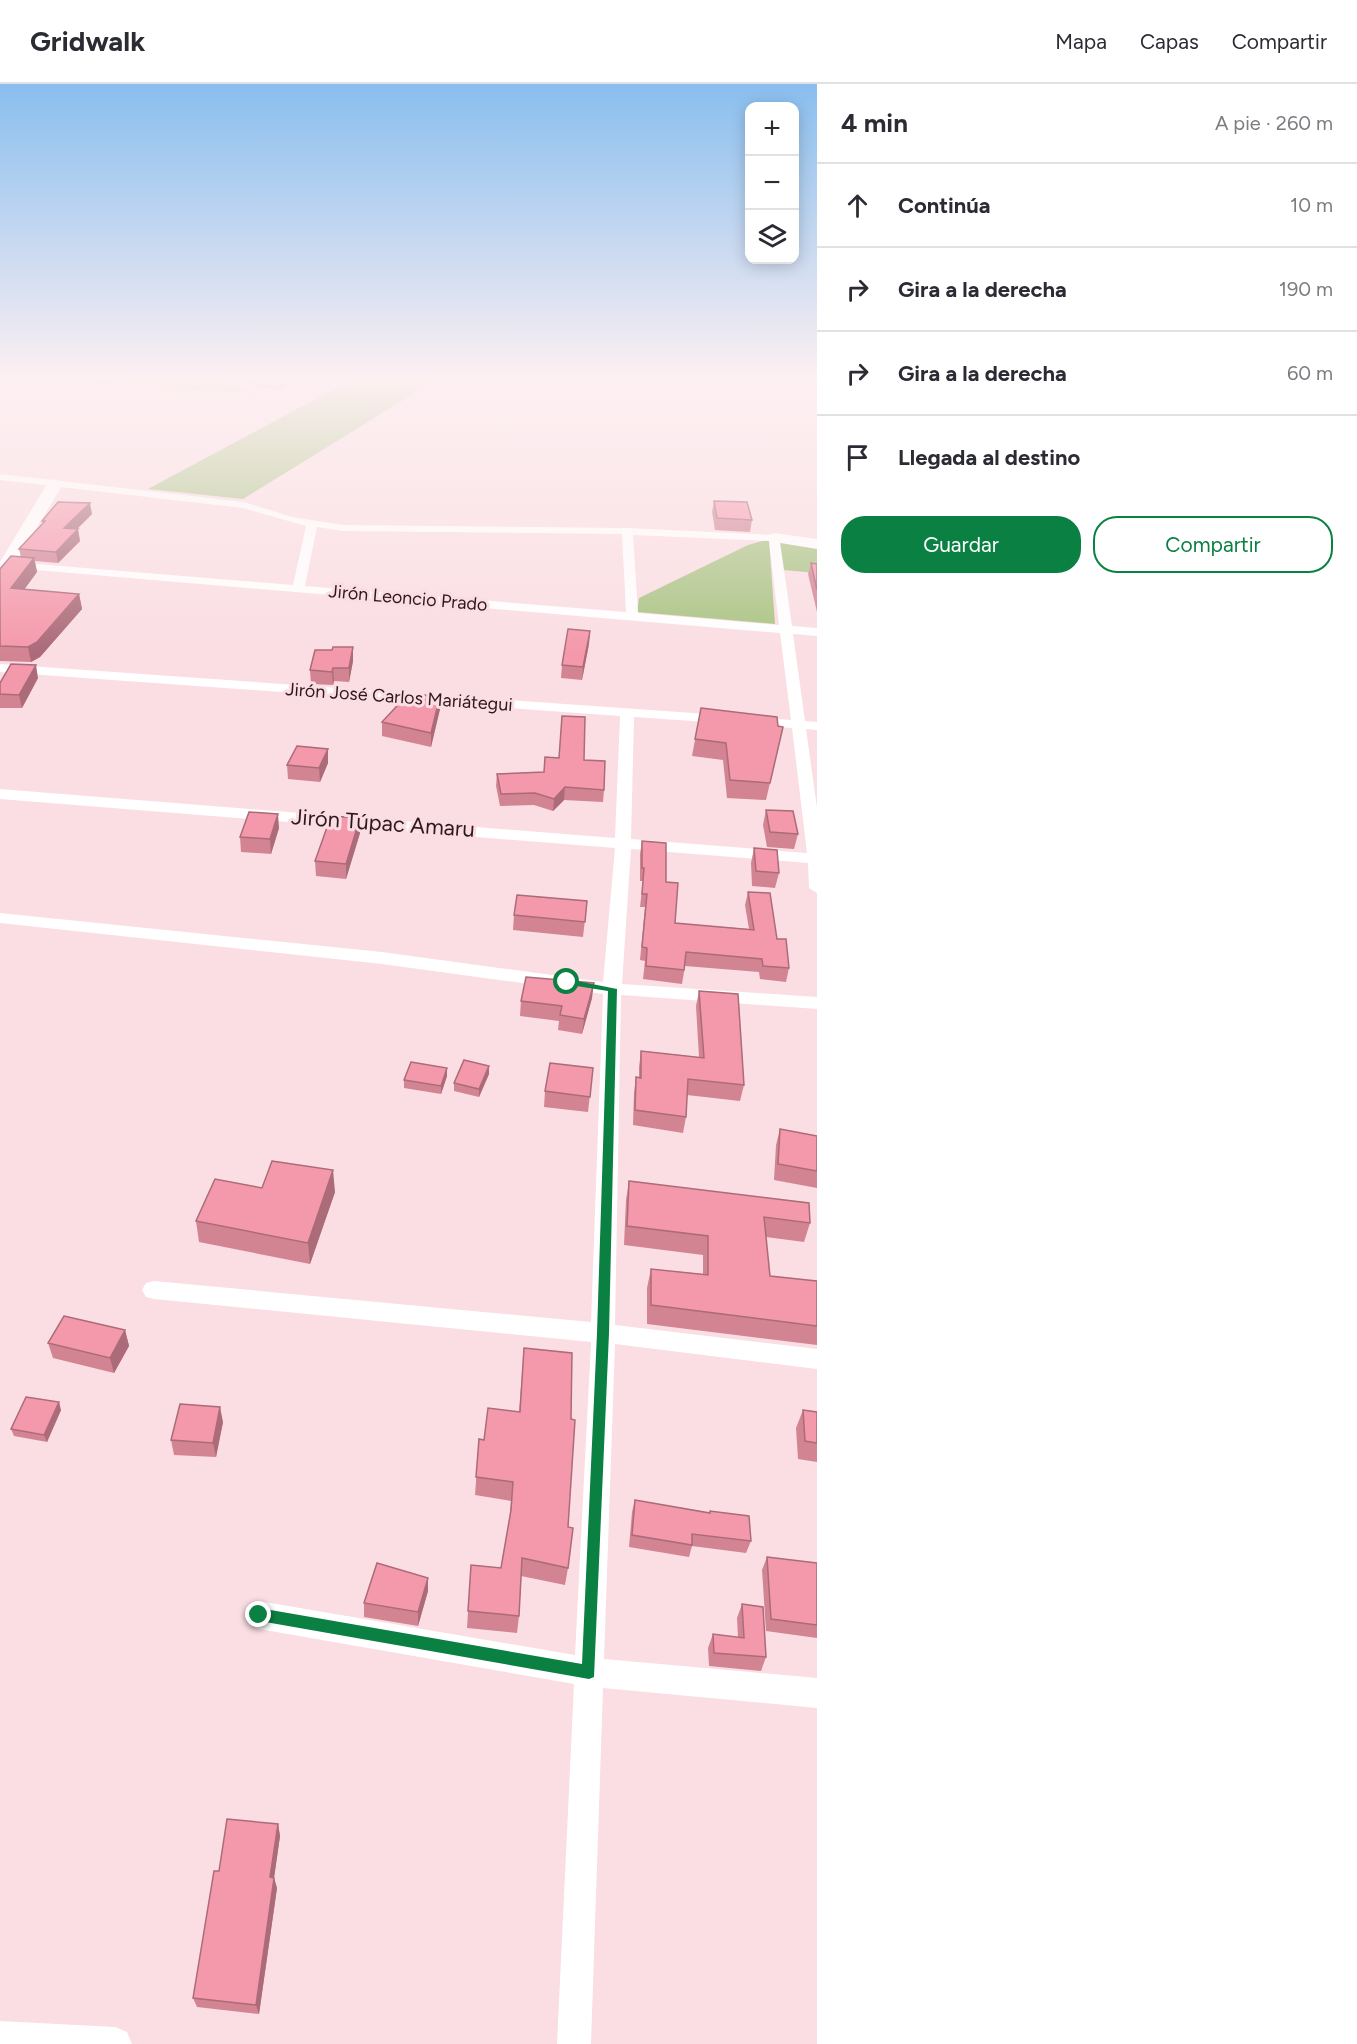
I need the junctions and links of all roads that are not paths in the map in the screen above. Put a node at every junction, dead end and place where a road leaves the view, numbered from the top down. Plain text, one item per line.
1 (0, 477) edge
2 (55, 484) junction
3 (312, 523) junction
4 (627, 531) junction
5 (774, 538) junction
6 (817, 544) edge
7 (2, 567) edge
8 (298, 589) junction
9 (632, 617) junction
10 (786, 630) junction
11 (817, 632) edge
12 (0, 668) edge
13 (627, 713) junction
14 (798, 725) junction
15 (817, 726) edge
16 (0, 794) edge
17 (623, 842) junction
18 (816, 859) edge
19 (817, 888) edge
20 (0, 918) edge
21 (612, 989) junction
22 (817, 1003) edge
23 (154, 1290) dead end
24 (603, 1333) junction
25 (817, 1359) edge
26 (259, 1615) dead end
27 (589, 1672) junction
28 (817, 1693) edge
29 (0, 2038) edge
30 (115, 2044) edge
31 (574, 2044) edge

1 - 2 street
2 - 3 street
2 - 7 street
3 - 4 street
3 - 8 street
4 - 5 street
4 - 9 street
5 - 6 street
5 - 10 street
7 - 8 street, Jirón Leoncio Prado
8 - 9 street, Jirón Leoncio Prado
9 - 10 street, Jirón Leoncio Prado
10 - 11 street, Jirón Leoncio Prado
10 - 14 street
12 - 13 street, Jirón José Carlos Mariátegui
13 - 14 street, Jirón José Carlos Mariátegui
13 - 17 street
14 - 15 street, Jirón José Carlos Mariátegui
14 - 18 street
16 - 17 street, Jirón Túpac Amaru
17 - 18 street, Jirón Túpac Amaru
17 - 21 street
18 - 19 street
20 - 21 street
21 - 22 street
21 - 24 street
23 - 24 street
24 - 25 street
24 - 27 street
26 - 27 street
27 - 28 street
27 - 31 street
29 - 30 street

